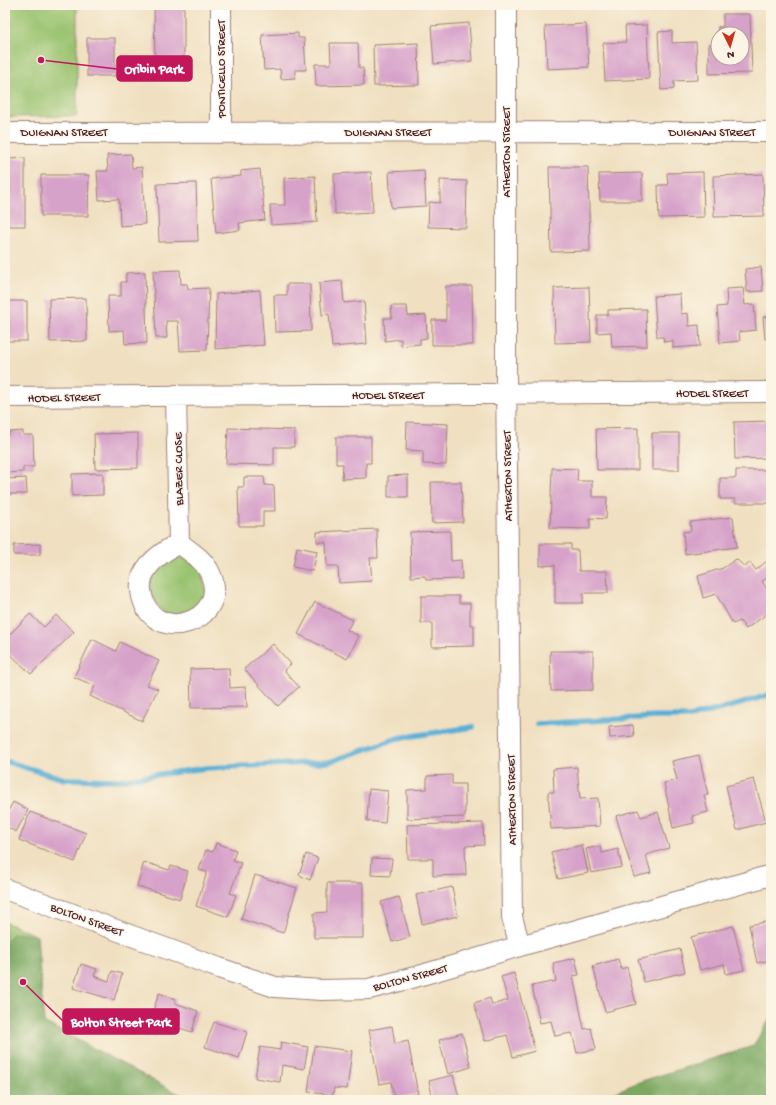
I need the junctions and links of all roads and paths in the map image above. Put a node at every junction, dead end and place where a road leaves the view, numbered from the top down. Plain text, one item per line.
1 (221, 5) edge
2 (506, 5) edge
3 (221, 132) junction
4 (506, 132) junction
5 (771, 132) edge
6 (5, 133) edge
7 (771, 392) edge
8 (506, 394) junction
9 (176, 395) junction
10 (5, 397) edge
11 (179, 543) dead end
12 (771, 875) edge
13 (5, 889) edge
14 (520, 946) junction

1 - 3 street, PONTICELLO STREET
2 - 4 street, ATHERTON STREET
3 - 4 street, DUIGNAN STREET
3 - 6 street, DUIGNAN STREET
4 - 5 street, DUIGNAN STREET
4 - 8 street, ATHERTON STREET
7 - 8 street, HODEL STREET
8 - 9 street, HODEL STREET
8 - 14 street, ATHERTON STREET
9 - 10 street, HODEL STREET
9 - 11 street, BLAZER CLOSE
12 - 14 street, BOLTON STREET
13 - 14 street, BOLTON STREET

